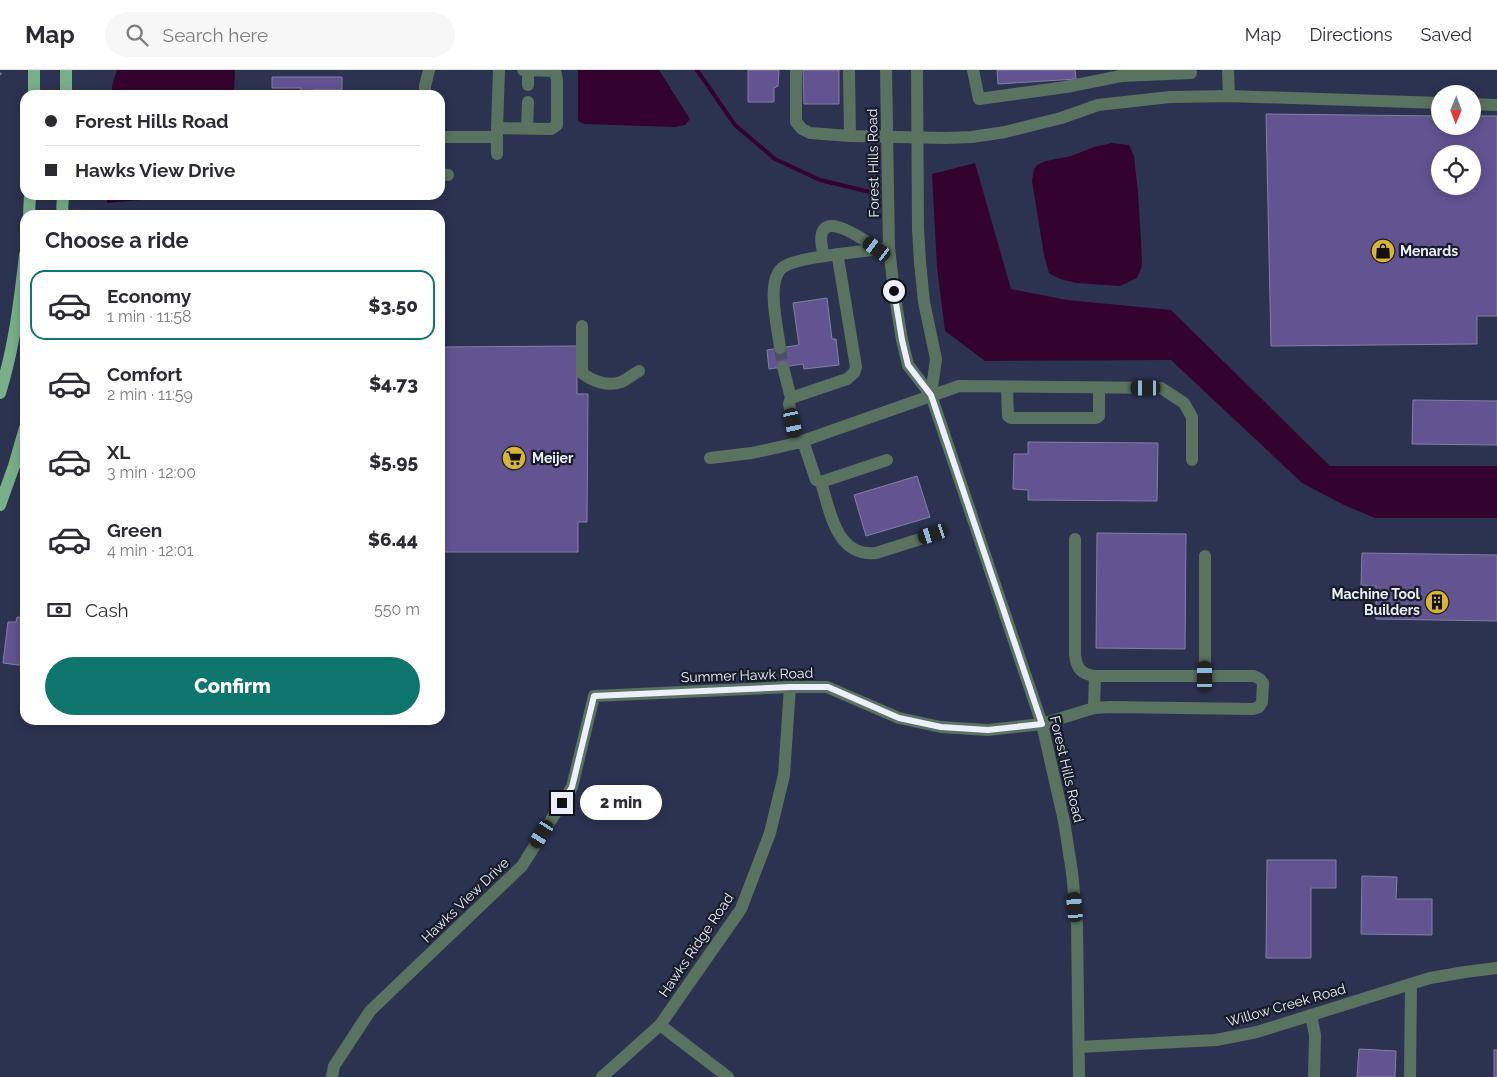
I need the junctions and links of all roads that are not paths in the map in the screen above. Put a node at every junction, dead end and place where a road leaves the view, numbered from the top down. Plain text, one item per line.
1 (34, 70) edge
2 (66, 70) edge
3 (429, 70) edge
4 (498, 70) edge
5 (523, 70) edge
6 (528, 70) edge
7 (796, 70) edge
8 (849, 70) edge
9 (886, 70) edge
10 (918, 70) edge
11 (973, 70) edge
12 (1086, 70) edge
13 (1228, 70) edge
14 (555, 71) edge
15 (1191, 72) edge
16 (1086, 83) junction
17 (528, 85) dead end
18 (34, 90) edge
19 (66, 90) edge
20 (424, 90) edge
21 (1192, 96) junction
22 (1229, 96) junction
23 (528, 102) dead end
24 (1431, 103) edge
25 (1481, 104) edge
26 (1497, 105) edge
27 (527, 128) junction
28 (497, 133) junction
29 (850, 136) junction
30 (445, 137) edge
31 (888, 137) junction
32 (918, 138) junction
33 (497, 154) dead end
34 (883, 248) junction
35 (839, 254) junction
36 (824, 256) junction
37 (20, 302) edge
38 (582, 326) dead end
39 (780, 348) tunnel mouth
40 (783, 367) tunnel mouth
41 (639, 370) dead end
42 (1007, 387) junction
43 (1099, 388) junction
44 (0, 394) edge
45 (931, 395) junction
46 (790, 398) junction
47 (800, 442) junction
48 (20, 445) edge
49 (710, 458) dead end
50 (887, 460) dead end
51 (1192, 460) dead end
52 (821, 482) junction
53 (0, 505) edge
54 (933, 534) dead end
55 (1075, 539) dead end
56 (1205, 556) dead end
57 (1095, 676) junction
58 (1205, 676) junction
59 (790, 687) junction
60 (594, 696) joint
61 (1094, 708) junction
62 (1042, 724) junction
63 (1497, 968) edge
64 (1411, 984) junction
65 (1311, 1015) junction
66 (660, 1025) junction
67 (1079, 1047) junction
68 (332, 1077) edge
69 (602, 1077) edge
70 (728, 1077) edge
71 (1079, 1077) edge
72 (1314, 1077) edge
73 (1410, 1077) edge

1 - 18 main road
2 - 19 main road
3 - 20 street
4 - 28 street
5 - 6 street
6 - 14 street
6 - 17 street
7 - 29 street
8 - 29 street
9 - 31 street, Forest Hills Road
10 - 32 street, Forest Hills Road
11 - 16 street
12 - 16 street
13 - 22 street
14 - 27 street
15 - 16 street
15 - 21 street
21 - 22 street
21 - 32 street
22 - 24 street
23 - 27 street
25 - 26 street
27 - 28 street
28 - 30 street
28 - 33 street
29 - 31 street
31 - 32 street
31 - 34 street, Forest Hills Road
32 - 45 street, Forest Hills Road
34 - 35 street
34 - 36 street
34 - 45 street, Forest Hills Road
35 - 36 street
35 - 46 street
36 - 39 street
37 - 44 main road
38 - 41 street
40 - 46 street
42 - 43 street
42 - 43 street
42 - 45 street
43 - 51 street
45 - 47 street
45 - 62 street, Forest Hills Road
46 - 47 street
47 - 49 street
47 - 52 street
48 - 53 main road
50 - 52 street
52 - 54 street
55 - 57 street
56 - 58 street
57 - 58 street
57 - 61 street
58 - 61 street, Summer Hawk Road
59 - 60 street, Summer Hawk Road
59 - 62 street, Summer Hawk Road
59 - 66 street, Hawks Ridge Road
60 - 68 street, Hawks View Drive
61 - 62 street, Summer Hawk Road
62 - 67 street, Forest Hills Road
63 - 64 street, Willow Creek Road
64 - 65 street, Willow Creek Road
64 - 73 street
65 - 67 street, Willow Creek Road
65 - 72 street
66 - 69 street, Hawks Ridge Road
66 - 70 street
67 - 71 street, Forest Hills Road

